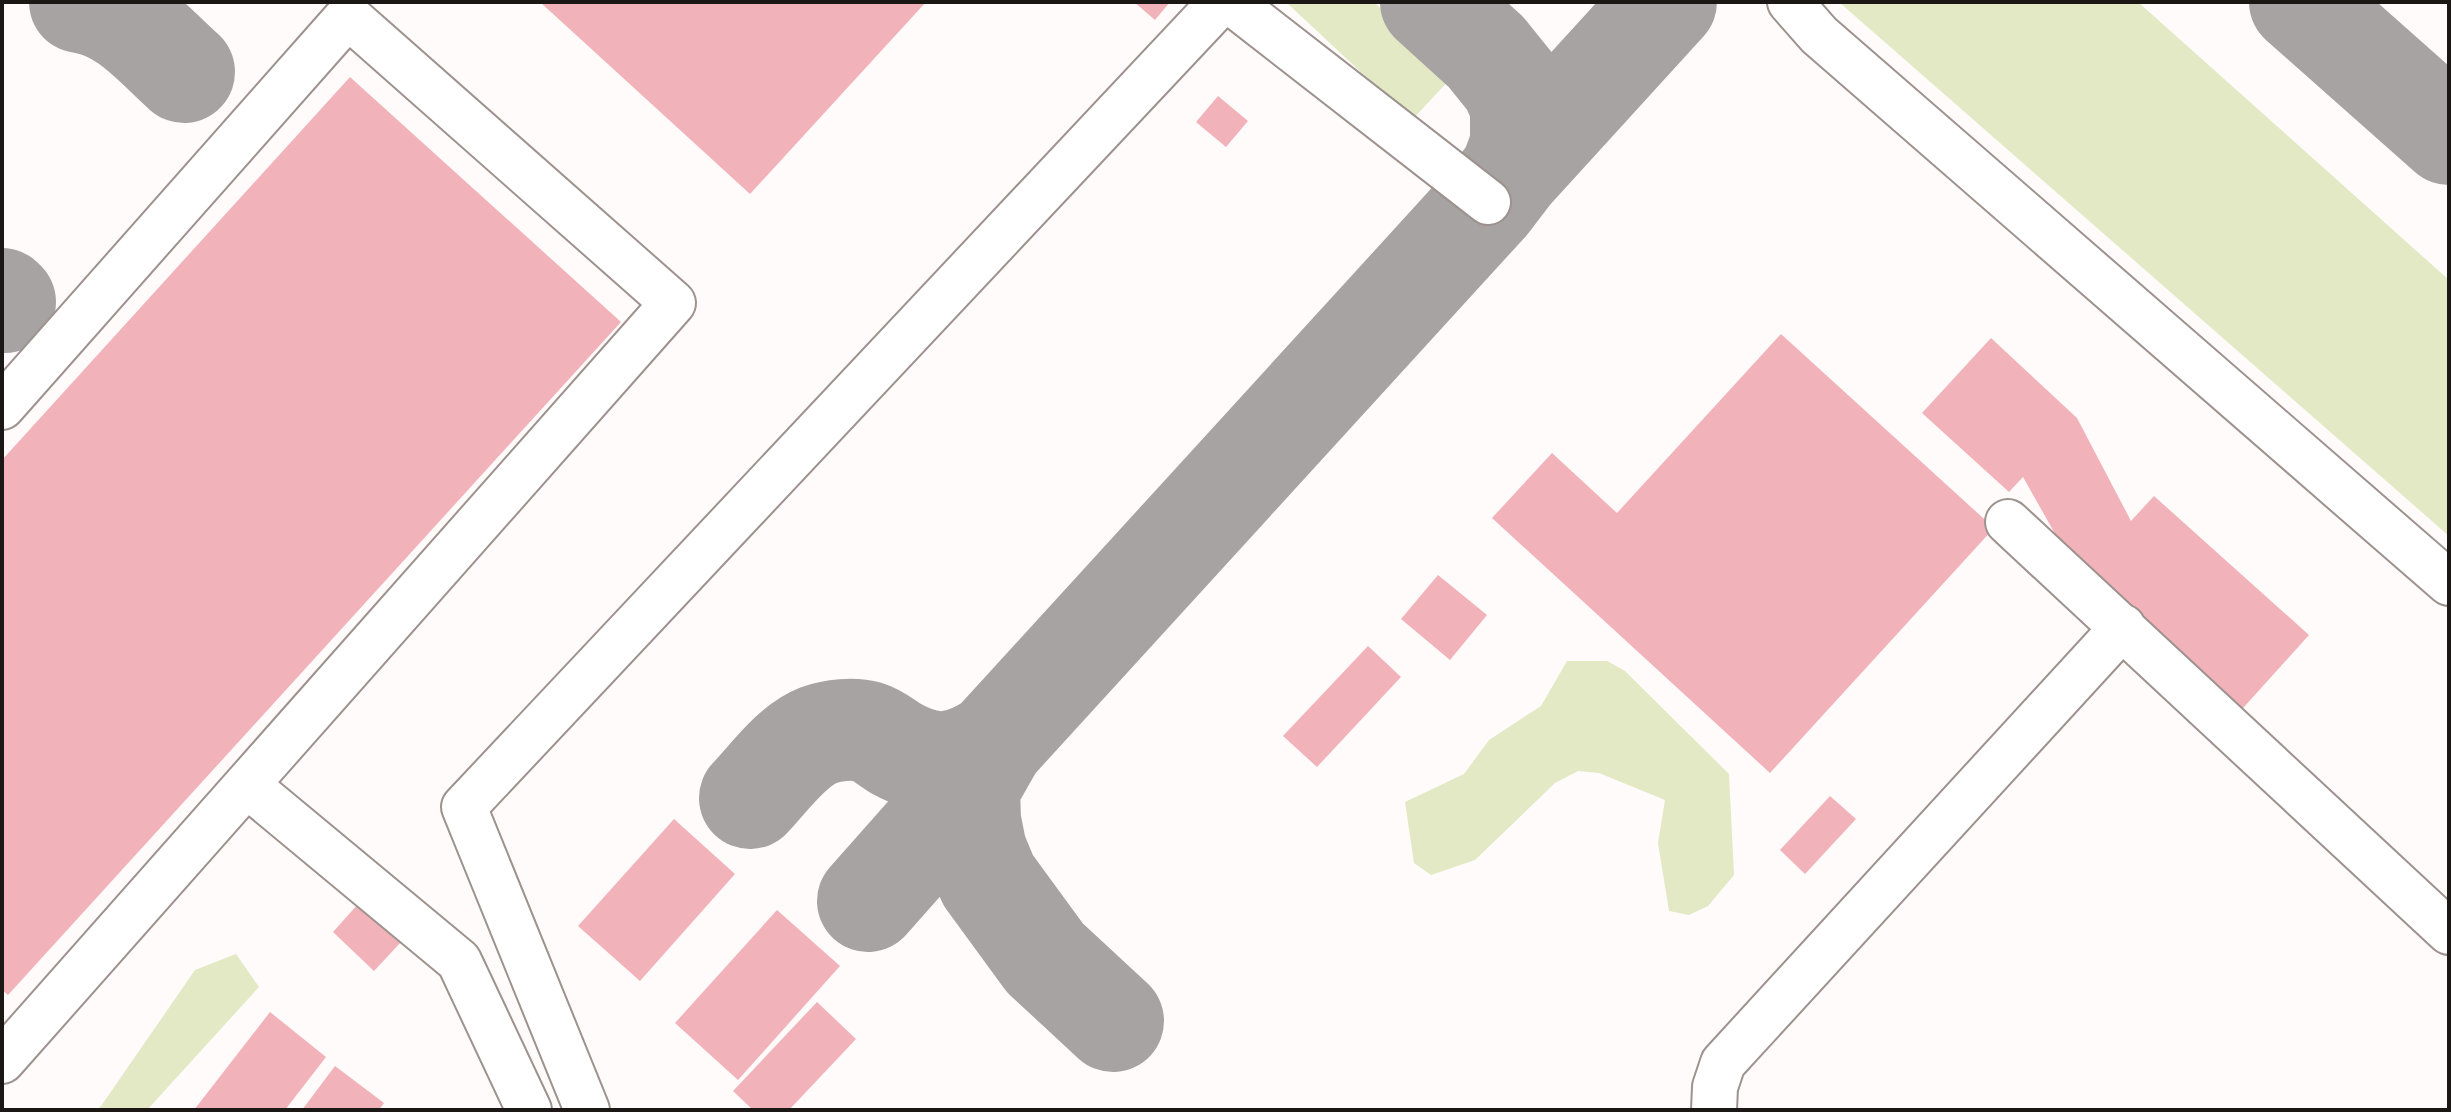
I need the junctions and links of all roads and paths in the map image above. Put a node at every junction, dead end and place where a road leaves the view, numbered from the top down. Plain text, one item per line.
1 (1221, 2) edge
2 (1231, 2) edge
3 (1790, 2) edge
4 (1488, 202) dead end
5 (2, 407) edge
6 (2008, 522) dead end
7 (2449, 583) edge
8 (2123, 627) junction
9 (247, 785) junction
10 (2449, 932) edge
11 (2, 1061) edge
12 (529, 1110) edge
13 (587, 1110) edge
14 (1714, 1110) edge

1 - 13 lane
2 - 4 lane
3 - 7 lane
5 - 9 lane
6 - 8 lane
8 - 10 lane
8 - 14 lane
9 - 11 lane
9 - 12 lane

